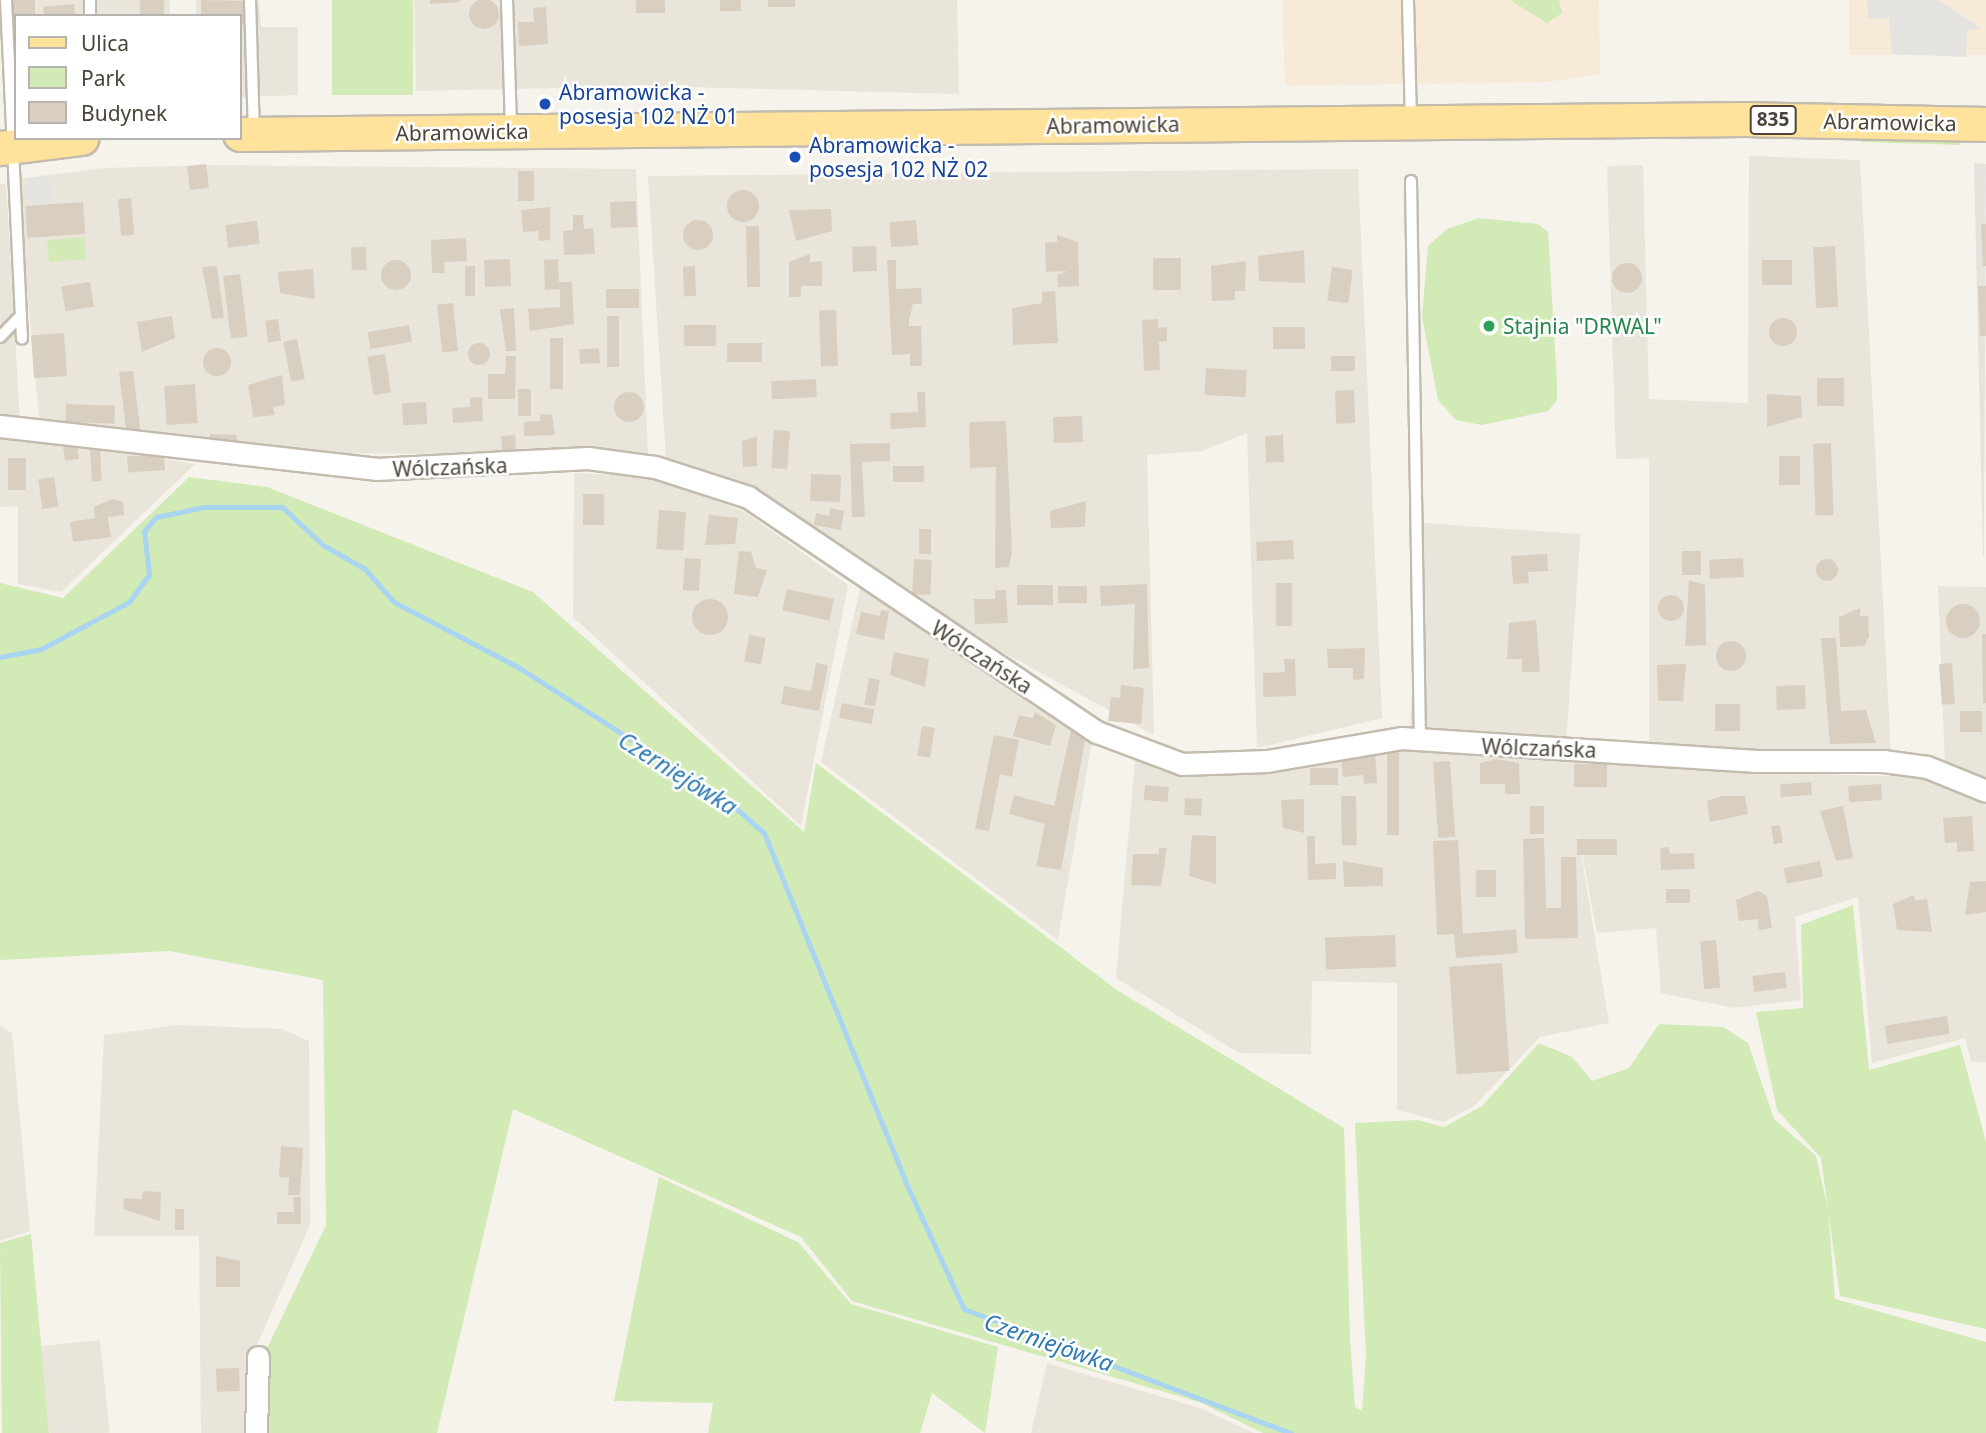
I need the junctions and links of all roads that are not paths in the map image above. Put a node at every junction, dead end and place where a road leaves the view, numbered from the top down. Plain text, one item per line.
1 (6, 0) edge
2 (250, 0) edge
3 (508, 0) edge
4 (1408, 0) edge
5 (1411, 123) junction
6 (1986, 124) edge
7 (512, 132) junction
8 (247, 134) edge
9 (64, 140) edge
10 (5, 147) edge
11 (1411, 181) dead end
12 (21, 315) junction
13 (0, 337) edge
14 (22, 339) dead end
15 (0, 426) edge
16 (1420, 739) junction
17 (1986, 790) edge
18 (258, 1357) dead end
19 (256, 1433) edge

1 - 10 lane
2 - 8 lane
3 - 7 lane
4 - 5 lane
5 - 6 main road, Abramowicka / 835
5 - 7 main road, Abramowicka / 835
7 - 8 main road, Abramowicka / 835
9 - 10 main road
10 - 12 lane
11 - 16 lane
12 - 13 lane
12 - 14 lane
15 - 16 street, Wólczańska
16 - 17 street, Wólczańska
18 - 19 street

